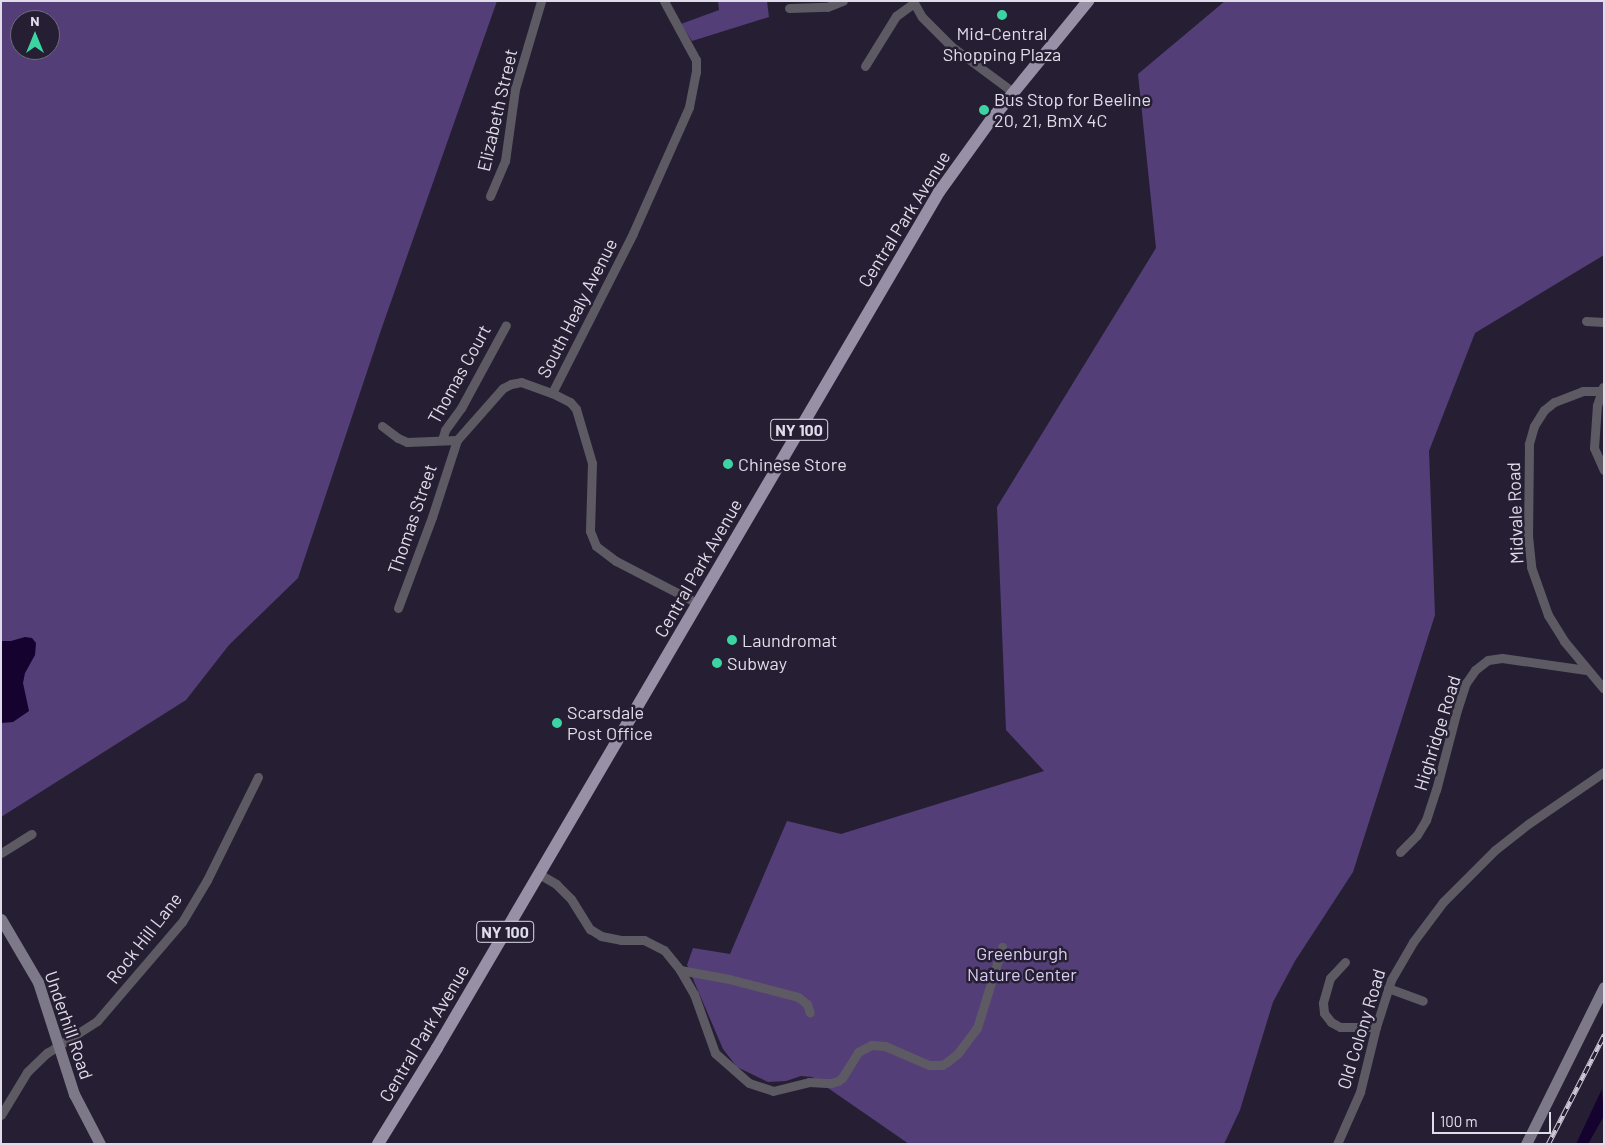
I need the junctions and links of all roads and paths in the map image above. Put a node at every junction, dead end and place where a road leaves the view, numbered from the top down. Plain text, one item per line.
1 (541, 1) edge
2 (664, 1) edge
3 (843, 1) edge
4 (1088, 1) edge
5 (913, 2) edge
6 (789, 8) dead end
7 (865, 66) dead end
8 (1013, 92) junction
9 (490, 196) dead end
10 (1586, 321) dead end
11 (1604, 322) edge
12 (506, 324) dead end
13 (1602, 389) edge
14 (552, 393) junction
15 (382, 426) dead end
16 (442, 440) junction
17 (457, 440) junction
18 (1604, 470) edge
19 (697, 603) junction
20 (398, 608) dead end
21 (1586, 670) junction
22 (1604, 690) edge
23 (1604, 772) edge
24 (258, 777) dead end
25 (32, 834) dead end
26 (1, 852) edge
27 (1400, 852) dead end
28 (539, 874) junction
29 (1, 919) edge
30 (1002, 947) dead end
31 (1345, 962) dead end
32 (680, 970) junction
33 (1388, 988) junction
34 (1604, 988) edge
35 (1423, 1001) dead end
36 (810, 1013) dead end
37 (1376, 1027) junction
38 (59, 1045) junction
39 (1, 1115) edge
40 (100, 1144) edge
41 (378, 1144) edge
42 (1337, 1144) edge
43 (1526, 1144) edge

1 - 9 street, Elizabeth Street
2 - 14 street, South Healy Avenue
3 - 6 street
4 - 8 main road, Central Park Avenue / NY 100
5 - 7 street
5 - 8 street
8 - 19 main road, Central Park Avenue / NY 100
10 - 11 street
12 - 16 street, Thomas Court
13 - 18 street
13 - 21 street, Midvale Road
14 - 17 street, Thomas Street
14 - 19 street, South Healy Avenue
15 - 16 street, Thomas Street
16 - 17 street, Thomas Street
17 - 20 street, Thomas Street
19 - 28 main road, Central Park Avenue / NY 100
21 - 22 street, Midvale Road
21 - 27 street, Highridge Road
23 - 33 street, Old Colony Road
24 - 38 street, Rock Hill Lane
25 - 26 street
28 - 32 street
28 - 41 main road, Central Park Avenue / NY 100
29 - 38 street, Underhill Road
30 - 32 street
31 - 37 street
32 - 36 street
33 - 35 street
33 - 37 street, Old Colony Road
34 - 43 street
37 - 42 street, Old Colony Road
38 - 39 street, Rock Hill Lane
38 - 40 street, Underhill Road

